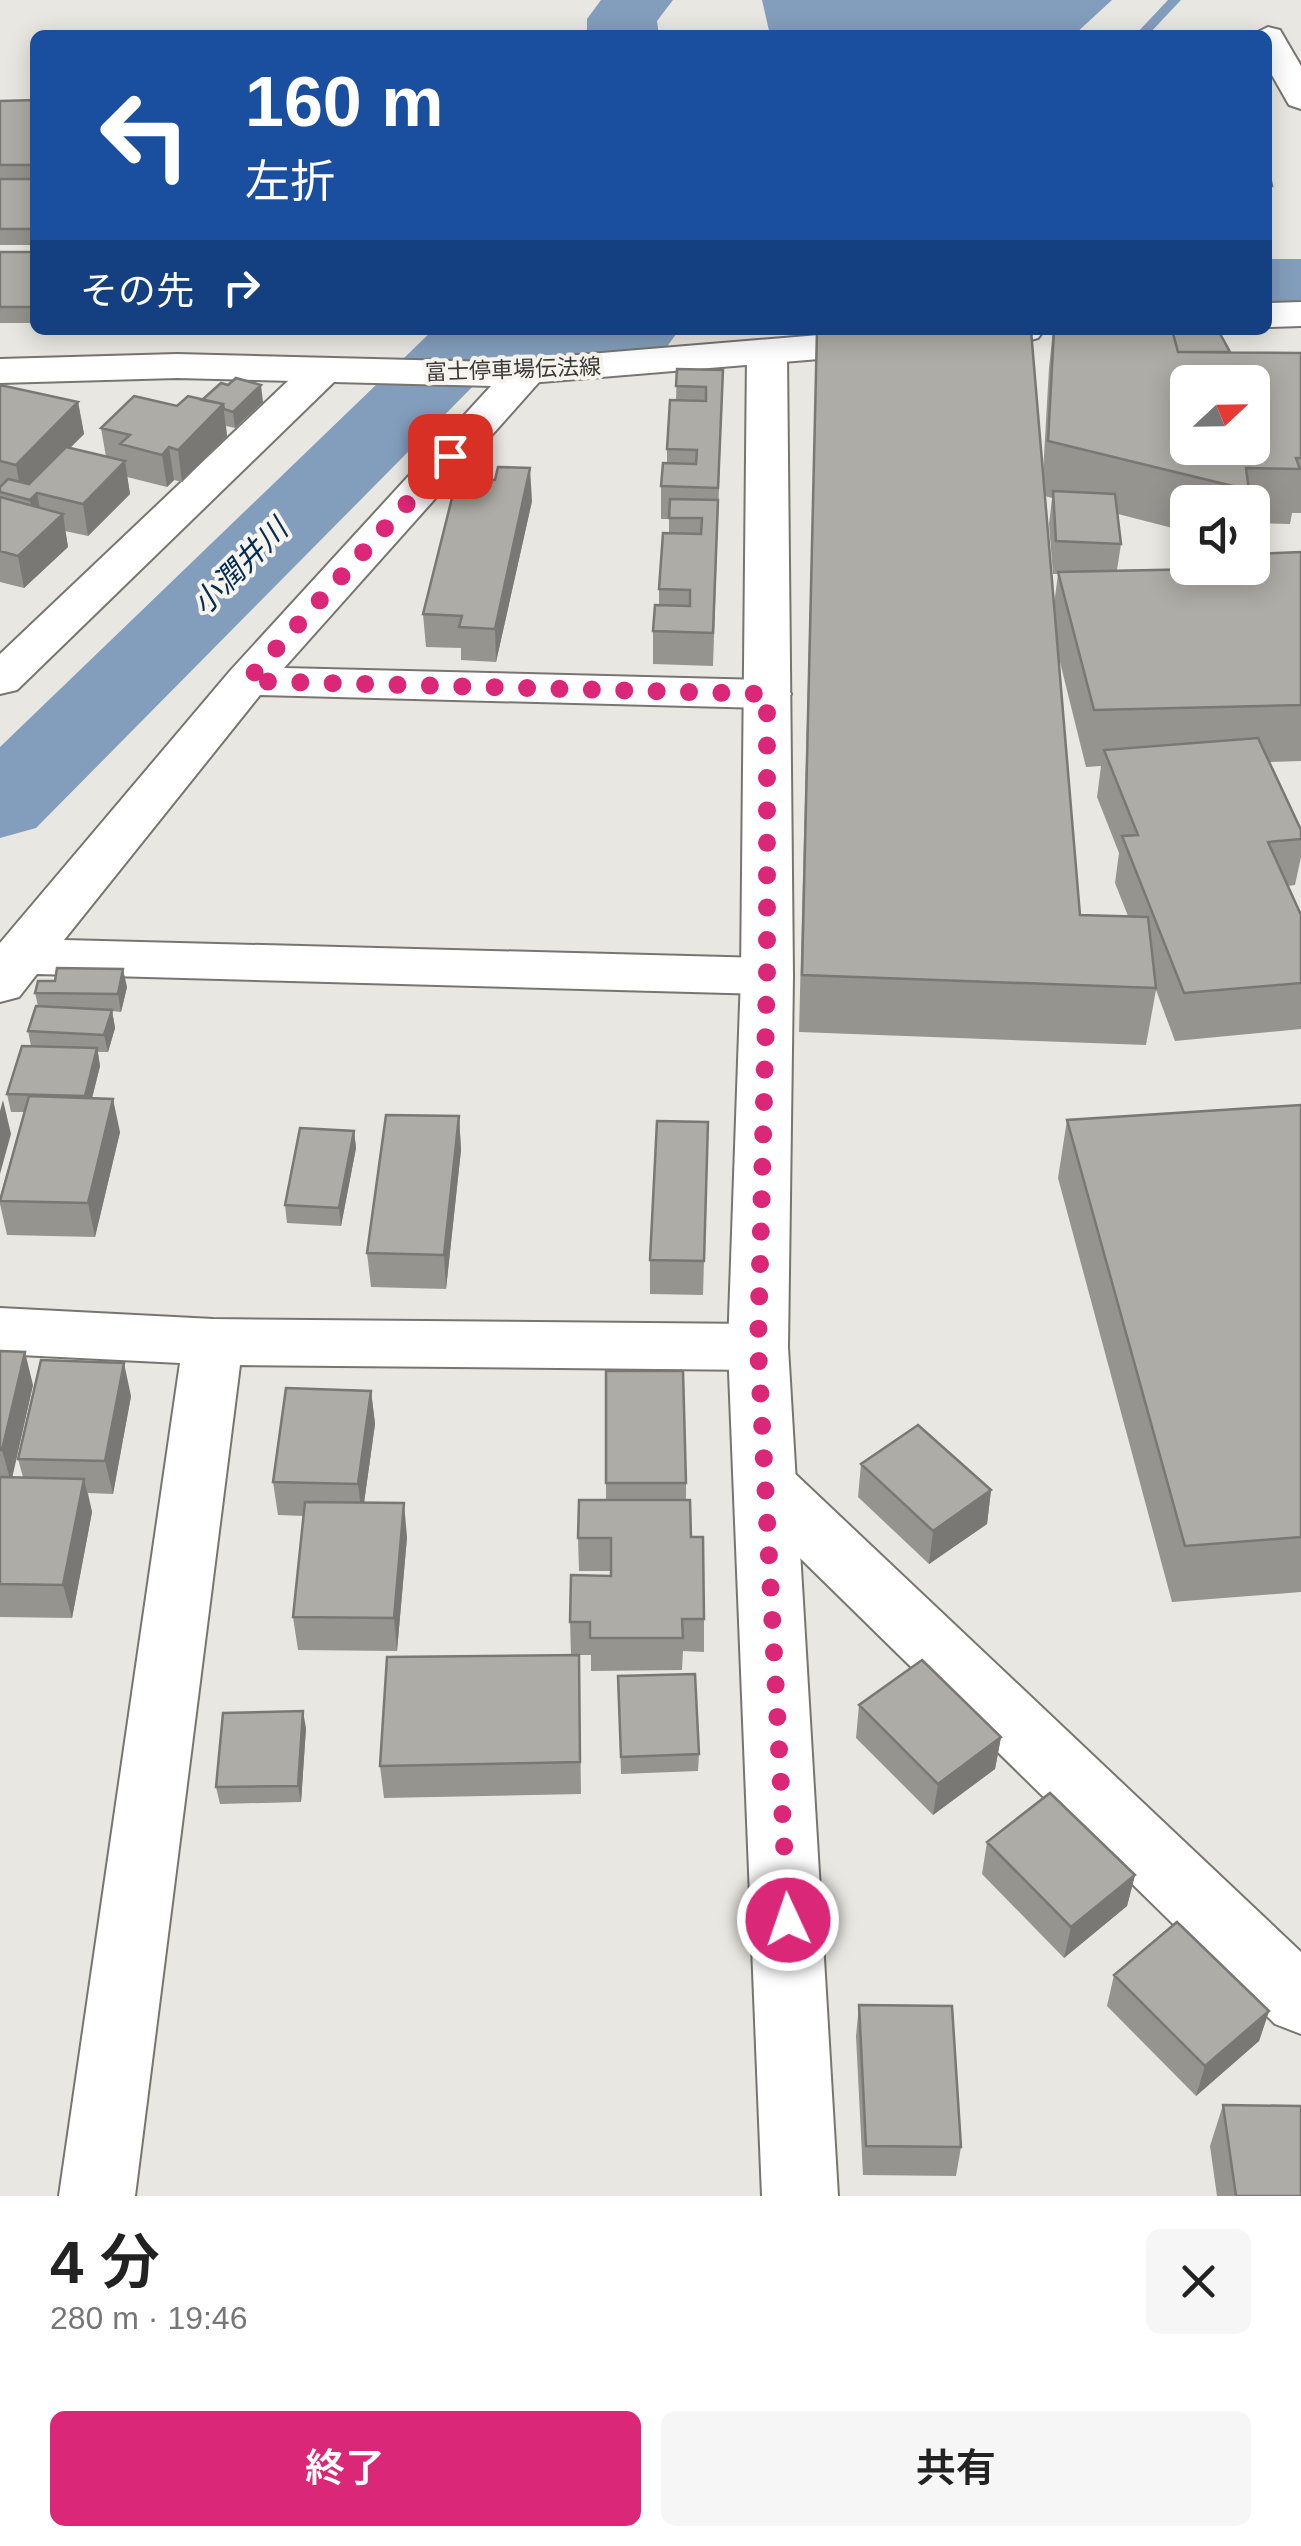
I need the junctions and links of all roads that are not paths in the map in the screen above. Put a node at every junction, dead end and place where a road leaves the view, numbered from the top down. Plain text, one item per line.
1 (1247, 0) edge
2 (1264, 30) edge
3 (1272, 45) edge
4 (1301, 98) edge
5 (1301, 314) edge
6 (1272, 316) edge
7 (970, 335) edge
8 (767, 354) junction
9 (0, 371) edge
10 (322, 371) junction
11 (510, 373) junction
12 (0, 680) edge
13 (247, 681) junction
14 (767, 694) junction
15 (9, 970) edge
16 (767, 976) junction
17 (0, 1331) edge
18 (214, 1342) junction
19 (758, 1347) junction
20 (768, 1487) junction
21 (1301, 2000) edge
22 (97, 2196) edge
23 (800, 2196) edge

1 - 2 street
3 - 4 street
5 - 6 street
7 - 8 street, 富士停車場伝法線
8 - 11 street, 富士停車場伝法線
8 - 14 street
9 - 10 street, 富士停車場伝法線
10 - 11 street, 富士停車場伝法線
10 - 12 street
11 - 13 street
13 - 14 street
13 - 15 street
14 - 16 street
15 - 16 street
16 - 19 street
17 - 18 street
18 - 19 street
18 - 22 street
19 - 20 street
20 - 21 street
20 - 23 street

